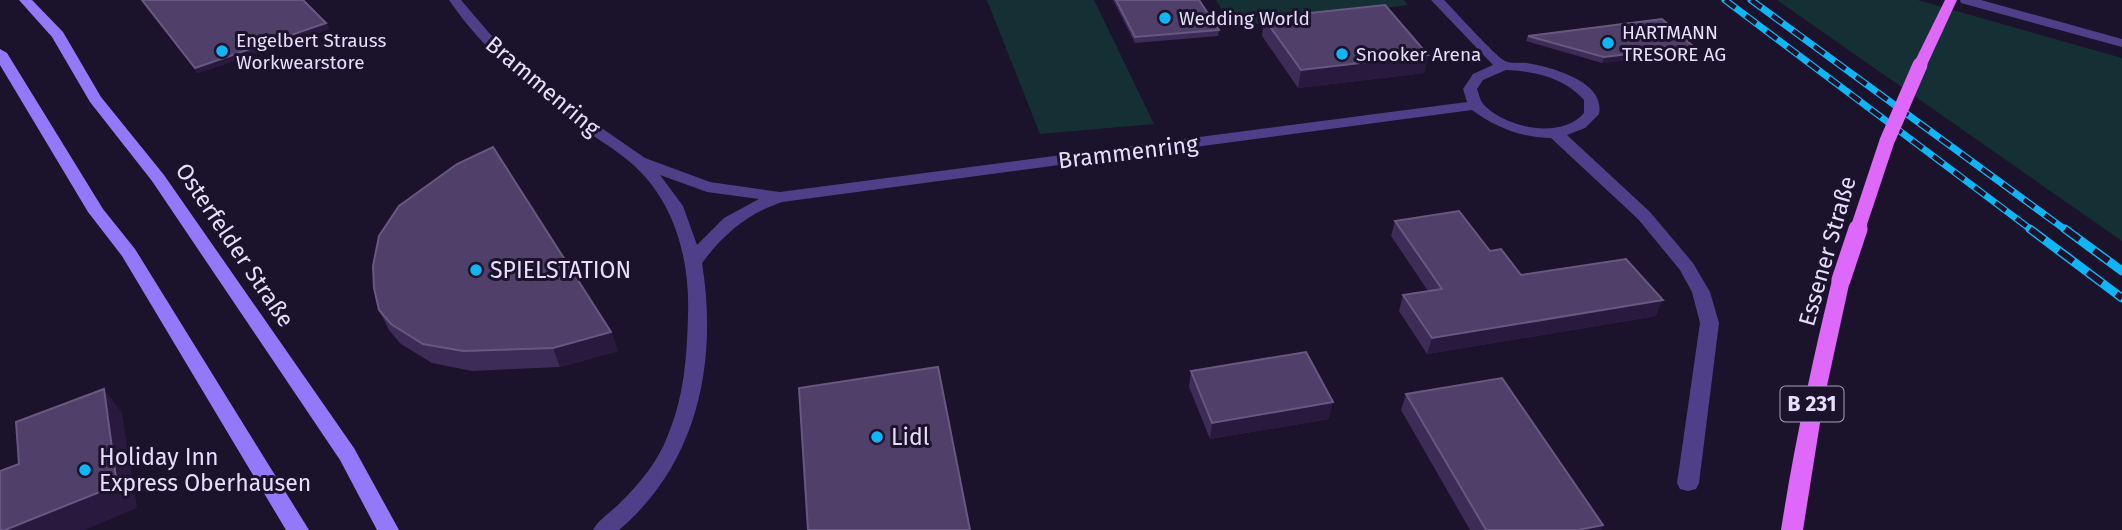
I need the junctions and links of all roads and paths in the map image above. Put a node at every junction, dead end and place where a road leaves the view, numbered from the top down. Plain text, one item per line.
1 (25, 0) edge
2 (455, 0) edge
3 (1437, 0) edge
4 (1951, 0) edge
5 (1966, 0) edge
6 (2122, 43) edge
7 (0, 53) edge
8 (1503, 67) junction
9 (1475, 105) junction
10 (1555, 133) junction
11 (640, 161) junction
12 (779, 197) junction
13 (692, 263) junction
14 (1688, 484) dead end
15 (625, 522) edge
16 (298, 530) edge
17 (388, 530) edge
18 (604, 530) edge
19 (1792, 530) edge

1 - 17 main road, Osterfelder Straße
2 - 11 street, Brammenring
3 - 8 street
4 - 19 main road, Essener Straße / B 231, bridge
5 - 6 street
7 - 16 main road
8 - 9 street
8 - 10 street
9 - 10 street
9 - 12 street, Brammenring
10 - 14 street
11 - 12 street, Brammenring
11 - 13 street, Brammenring
12 - 13 street, Brammenring
13 - 15 street, Brammenring
15 - 18 street, Brammenring

